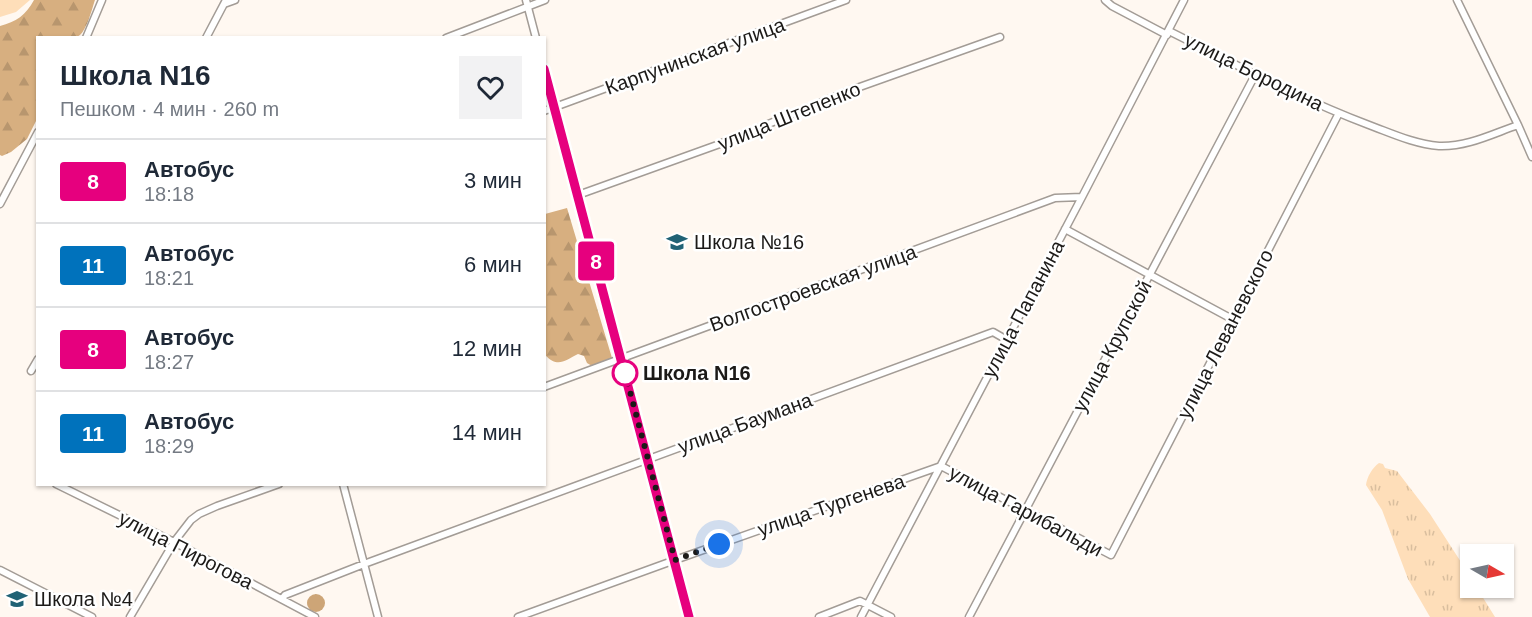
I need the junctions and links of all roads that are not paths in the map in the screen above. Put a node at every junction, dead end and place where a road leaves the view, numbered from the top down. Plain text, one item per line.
1 (102, 0) edge
2 (235, 0) edge
3 (545, 0) edge
4 (846, 0) edge
5 (1105, 0) edge
6 (1184, 0) edge
7 (1458, 0) edge
8 (225, 2) edge
9 (527, 3) edge
10 (1168, 33) junction
11 (87, 36) edge
12 (207, 36) edge
13 (451, 36) edge
14 (535, 36) edge
15 (1000, 37) dead end
16 (1255, 75) junction
17 (546, 76) edge
18 (555, 107) junction
19 (546, 110) edge
20 (1339, 113) junction
21 (1518, 124) junction
22 (36, 136) edge
23 (1532, 157) edge
24 (578, 195) junction
25 (1082, 197) junction
26 (0, 204) edge
27 (1065, 230) junction
28 (1150, 274) junction
29 (1232, 319) junction
30 (1007, 340) junction
31 (621, 358) junction
32 (36, 363) edge
33 (31, 372) dead end
34 (546, 386) edge
35 (648, 459) junction
36 (941, 466) junction
37 (60, 486) edge
38 (273, 486) edge
39 (344, 486) edge
40 (1025, 510) junction
41 (174, 542) junction
42 (1111, 555) joint
43 (675, 560) junction
44 (364, 564) junction
45 (0, 570) edge
46 (282, 599) junction
47 (868, 605) junction
48 (92, 617) edge
49 (130, 617) edge
50 (315, 617) edge
51 (378, 617) edge
52 (518, 617) edge
53 (689, 617) edge
54 (819, 617) edge
55 (861, 617) edge
56 (891, 617) edge
57 (969, 617) edge

1 - 11 street
2 - 8 street
3 - 9 street
4 - 18 street, Карпунинская улица
5 - 10 street, улица Бородина
6 - 10 street, улица Папанина
7 - 21 street
8 - 12 street
9 - 13 street
9 - 14 street
10 - 16 street, улица Бородина
10 - 25 street, улица Папанина
15 - 24 street, улица Штепенко
16 - 20 street, улица Бородина
16 - 28 street, улица Крупской
17 - 18 street
18 - 19 street, Карпунинская улица
18 - 24 street
20 - 21 street, улица Бородина
20 - 29 street, улица Леваневского
21 - 23 street
22 - 26 street
24 - 31 street
25 - 27 street, улица Папанина
25 - 31 street, Волгостроевская улица
27 - 28 street
27 - 30 street, улица Папанина
28 - 29 street
28 - 40 street, улица Крупской
29 - 42 street, улица Леваневского
30 - 35 street, улица Баумана
30 - 36 street, улица Папанина
31 - 34 street, Волгостроевская улица
31 - 35 street
32 - 33 street
35 - 43 street
35 - 44 street, улица Баумана
36 - 40 street, улица Гарибальди
36 - 43 street, улица Тургенева
36 - 47 street, улица Папанина
37 - 41 street, улица Пирогова
38 - 41 street
39 - 44 street
40 - 42 street, улица Гарибальди
40 - 57 street, улица Крупской
41 - 46 street, улица Пирогова
41 - 49 street
43 - 52 street, улица Тургенева
43 - 53 street
44 - 46 street, улица Баумана
44 - 51 street
45 - 48 street
46 - 50 street, улица Пирогова
47 - 54 street
47 - 55 street, улица Папанина
47 - 56 street

